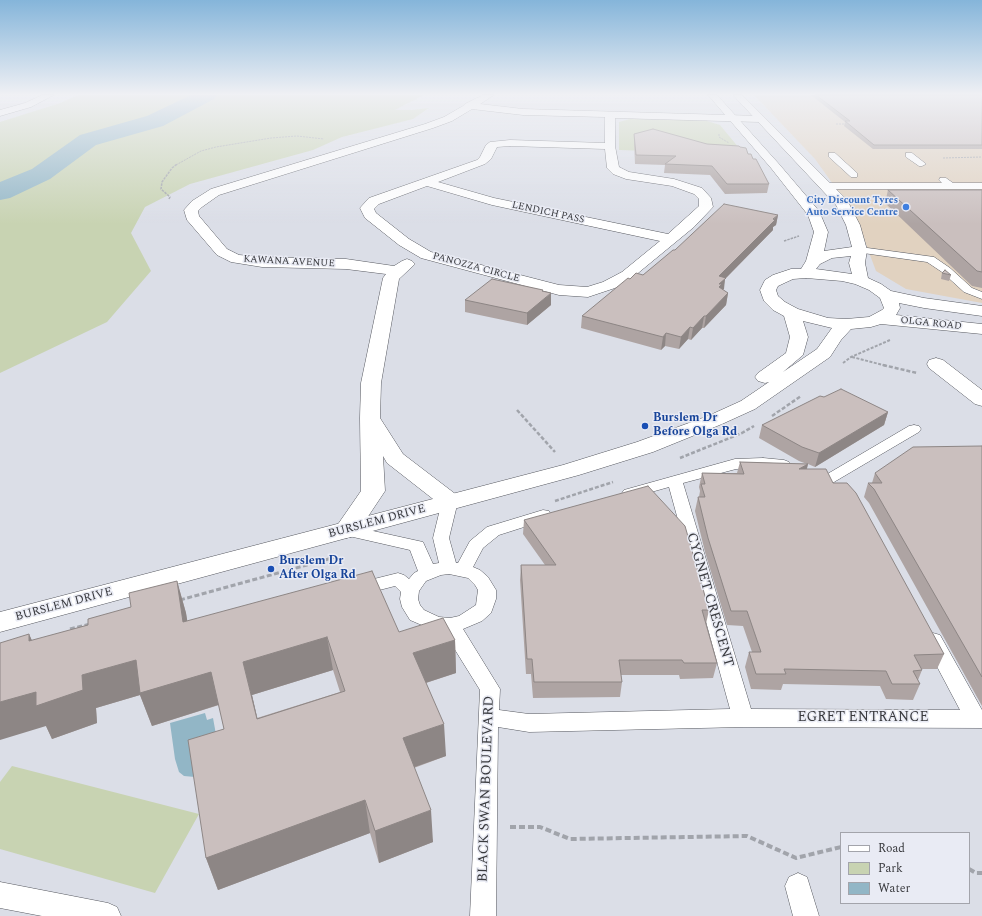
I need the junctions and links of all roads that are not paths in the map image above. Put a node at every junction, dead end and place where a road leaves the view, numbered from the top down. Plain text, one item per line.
1 (391, 138) edge
2 (610, 138) edge
3 (750, 138) edge
4 (778, 138) edge
5 (610, 146) junction
6 (832, 155) dead end
7 (909, 155) dead end
8 (922, 164) dead end
9 (854, 176) dead end
10 (937, 176) dead end
11 (426, 182) junction
12 (826, 186) junction
13 (951, 186) junction
14 (982, 186) edge
15 (821, 232) junction
16 (671, 240) junction
17 (860, 250) junction
18 (426, 255) junction
19 (810, 267) junction
20 (397, 271) junction
21 (860, 281) junction
22 (886, 295) junction
23 (982, 296) edge
24 (982, 311) edge
25 (792, 313) junction
26 (880, 319) junction
27 (846, 324) junction
28 (982, 329) edge
29 (936, 364) dead end
30 (982, 400) edge
31 (748, 405) junction
32 (370, 417) junction
33 (914, 429) dead end
34 (675, 481) junction
35 (614, 497) edge
36 (450, 501) junction
37 (555, 512) edge
38 (346, 530) junction
39 (456, 569) junction
40 (428, 573) junction
41 (410, 590) junction
42 (345, 593) edge
43 (0, 622) edge
44 (450, 625) junction
45 (927, 629) edge
46 (488, 717) junction
47 (744, 718) junction
48 (978, 719) edge
49 (798, 886) dead end
50 (0, 895) edge
51 (108, 916) edge
52 (483, 916) edge
53 (806, 916) edge

1 - 20 street, KAWANA AVENUE
2 - 5 street, PANOZZA CIRCLE
3 - 15 street
4 - 12 street
5 - 11 street, PANOZZA CIRCLE
5 - 16 street, PANOZZA CIRCLE
6 - 9 lane
7 - 8 lane
10 - 13 lane
11 - 16 street, LENDICH PASS
11 - 18 street, PANOZZA CIRCLE
12 - 13 lane
12 - 15 street
12 - 17 street
13 - 14 lane
15 - 19 street
16 - 18 street, PANOZZA CIRCLE
17 - 19 street
17 - 21 street
17 - 23 lane
18 - 20 street
19 - 21 street
19 - 25 street
20 - 32 street
21 - 22 street
22 - 24 street, OLGA ROAD
22 - 26 street
25 - 27 street
25 - 31 street
26 - 27 street
26 - 28 street, OLGA ROAD
27 - 31 street, BURSLEM DRIVE
29 - 30 street
31 - 36 street, BURSLEM DRIVE
32 - 36 street
32 - 38 street
33 - 34 lane
34 - 35 lane
34 - 47 lane, CYGNET CRESCENT
36 - 38 street, BURSLEM DRIVE
36 - 39 lane
37 - 39 lane
38 - 40 lane
38 - 43 street, BURSLEM DRIVE
39 - 40 lane
39 - 44 lane
40 - 41 lane
41 - 42 lane
41 - 44 lane
44 - 46 lane, BLACK SWAN BOULEVARD
45 - 48 lane
46 - 47 lane, EGRET ENTRANCE
46 - 52 lane, BLACK SWAN BOULEVARD
47 - 48 lane, EGRET ENTRANCE
49 - 53 lane
50 - 51 lane

